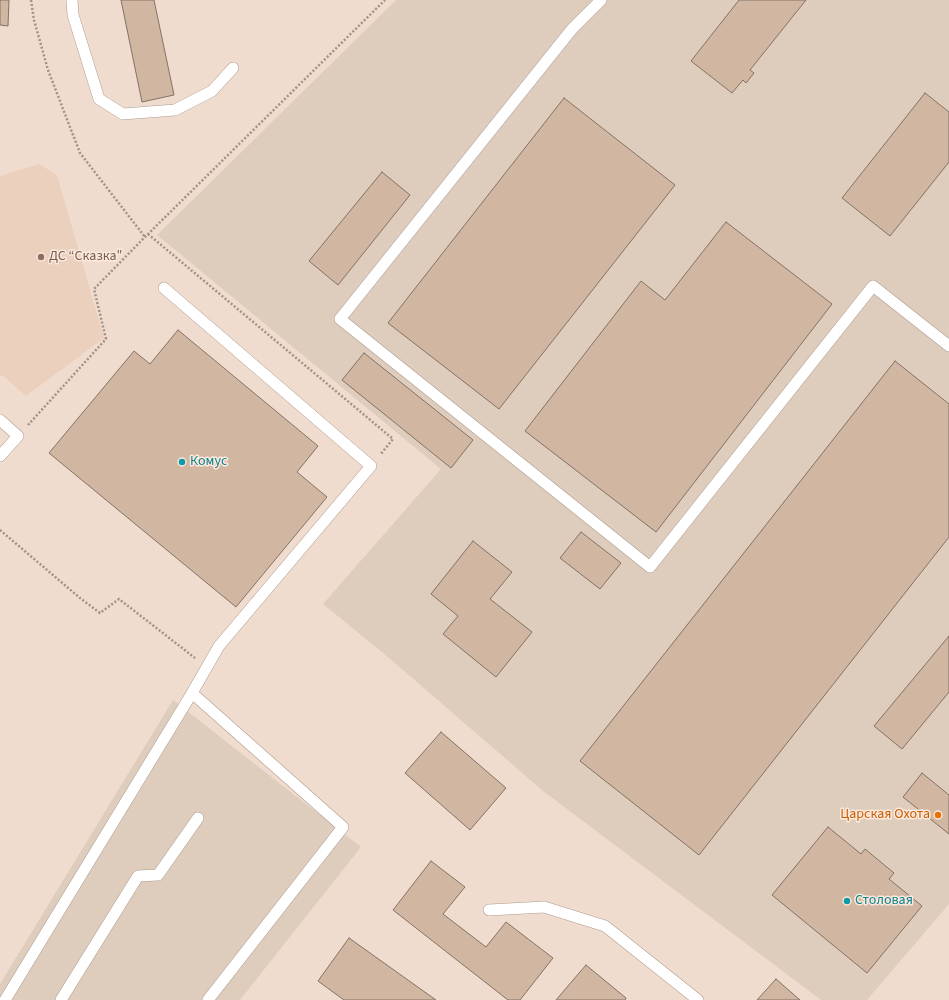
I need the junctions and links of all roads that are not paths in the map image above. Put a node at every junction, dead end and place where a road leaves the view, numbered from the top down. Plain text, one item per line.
1 (72, 0) edge
2 (602, 0) edge
3 (233, 68) dead end
4 (164, 288) dead end
5 (949, 346) edge
6 (0, 420) edge
7 (0, 456) edge
8 (192, 693) junction
9 (198, 818) dead end
10 (489, 910) dead end
11 (5, 1000) edge
12 (61, 1000) edge
13 (208, 1000) edge
14 (698, 1000) edge

1 - 3 lane
2 - 5 lane
4 - 8 lane
6 - 7 lane
8 - 11 lane
8 - 13 lane
9 - 12 lane
10 - 14 lane

